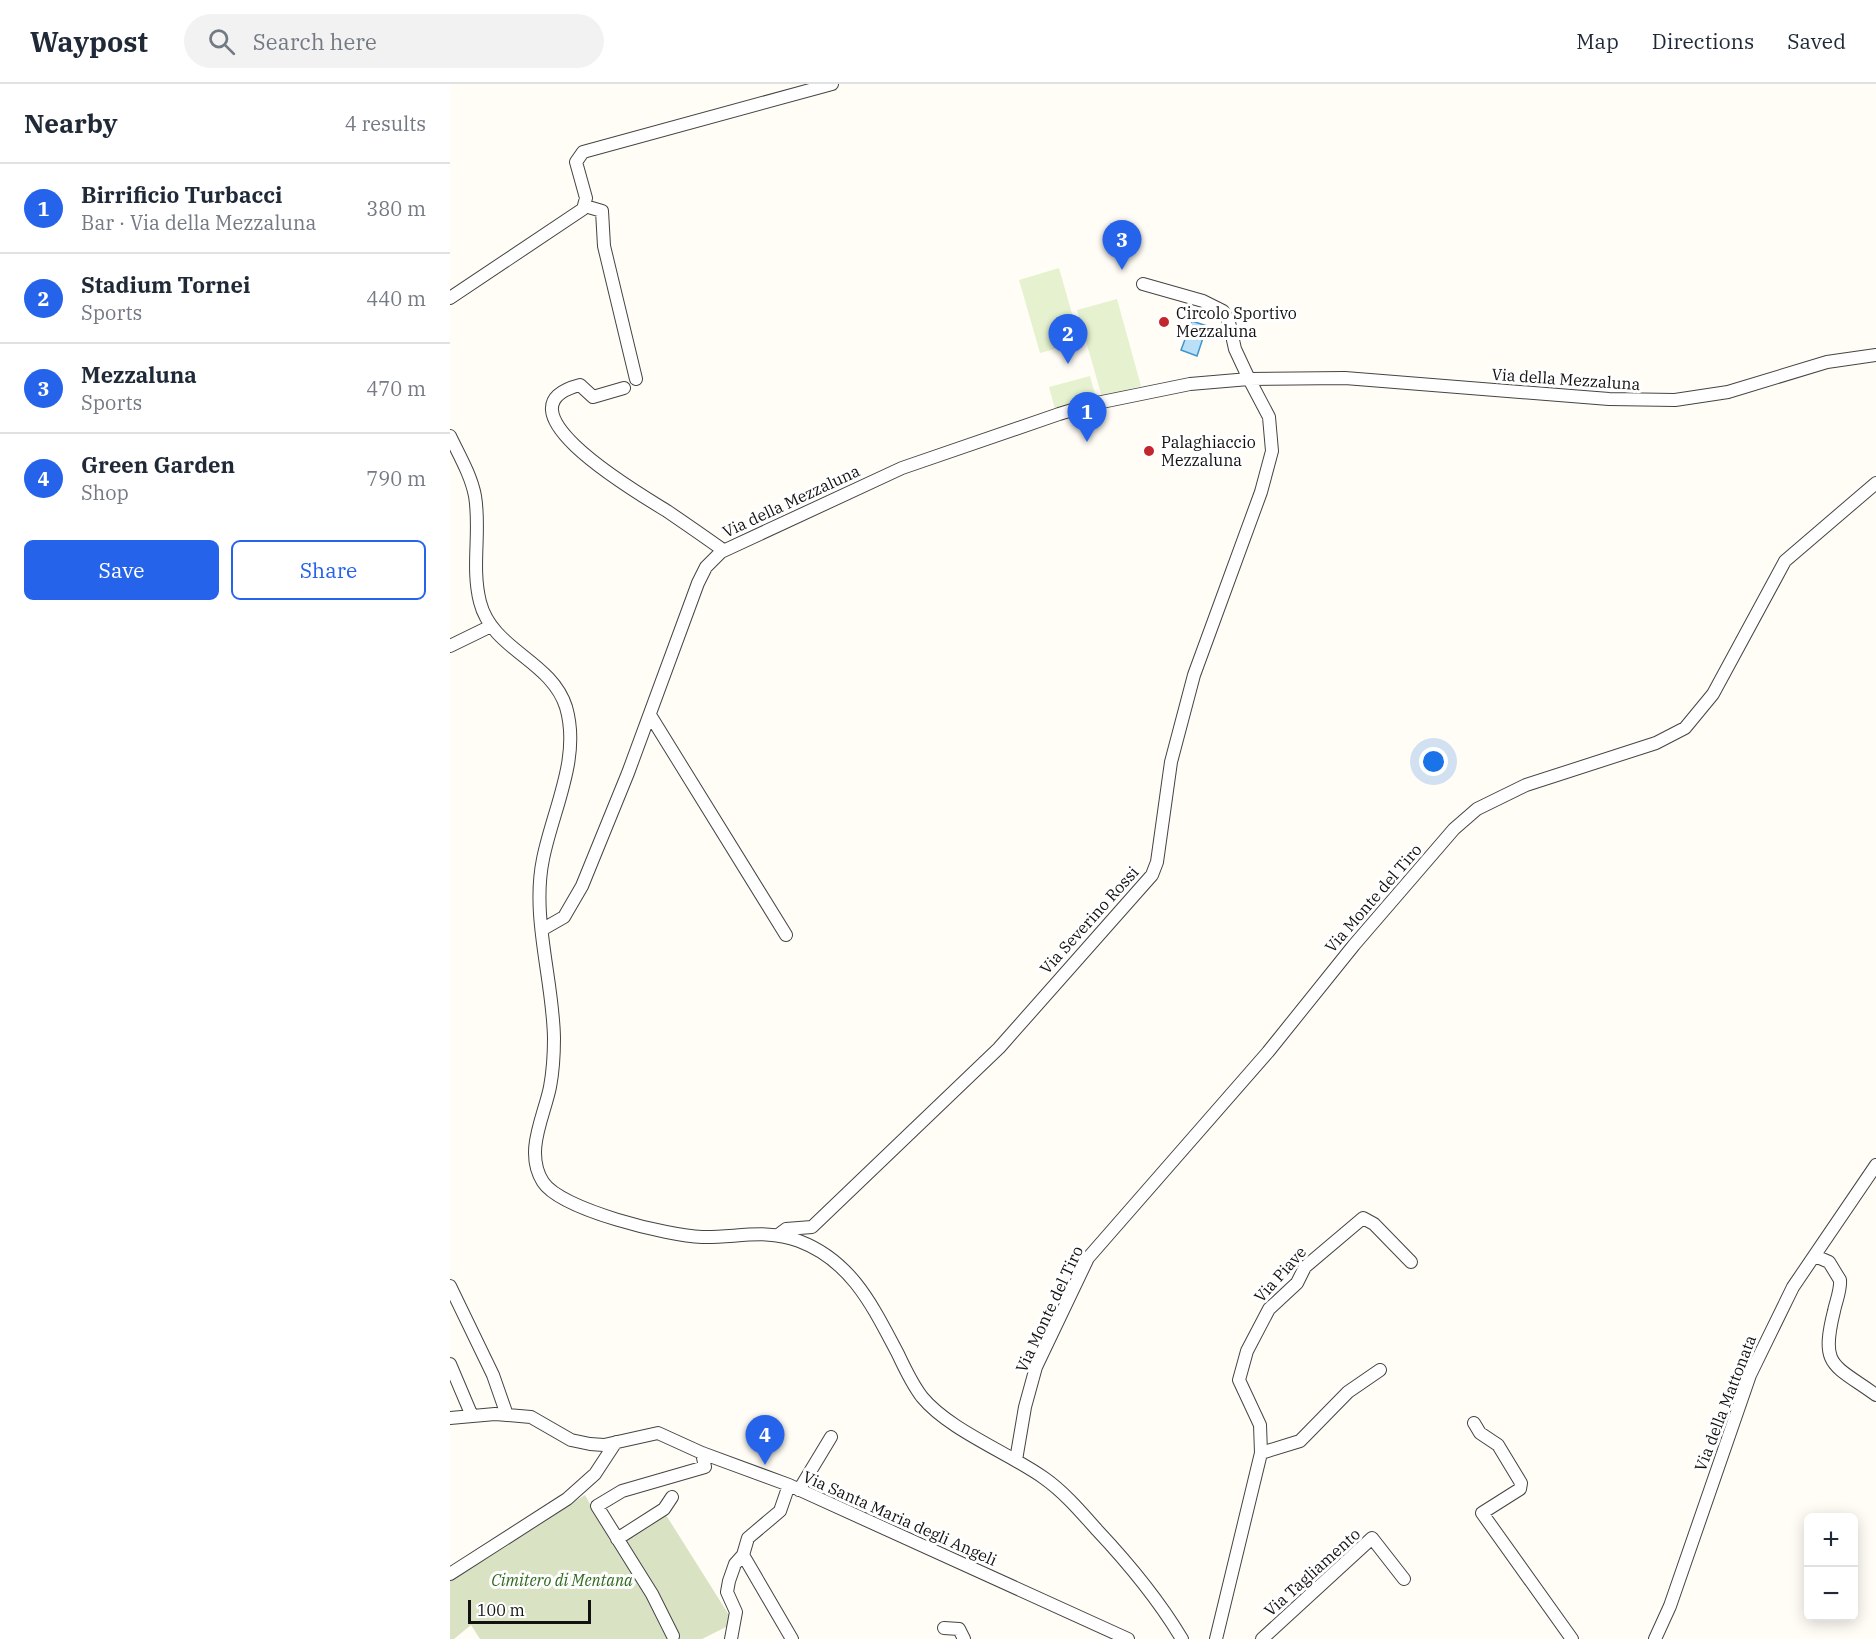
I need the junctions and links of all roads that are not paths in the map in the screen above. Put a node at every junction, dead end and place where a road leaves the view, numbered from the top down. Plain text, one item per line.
1 (832, 84) edge
2 (585, 206) junction
3 (1143, 284) dead end
4 (450, 298) edge
5 (1876, 355) edge
6 (636, 379) dead end
7 (1249, 379) junction
8 (624, 388) dead end
9 (450, 436) edge
10 (453, 452) edge
11 (1876, 483) edge
12 (723, 550) junction
13 (491, 626) junction
14 (450, 646) edge
15 (650, 715) junction
16 (543, 930) junction
17 (786, 935) dead end
18 (1876, 1165) edge
19 (777, 1235) junction
20 (1815, 1256) junction
21 (1411, 1262) dead end
22 (450, 1286) edge
23 (450, 1364) edge
24 (1380, 1370) dead end
25 (1876, 1395) edge
26 (507, 1415) junction
27 (472, 1416) junction
28 (450, 1418) edge
29 (1474, 1423) dead end
30 (831, 1437) dead end
31 (616, 1442) junction
32 (702, 1453) junction
33 (1261, 1453) junction
34 (1016, 1460) junction
35 (794, 1488) junction
36 (672, 1497) dead end
37 (617, 1539) junction
38 (743, 1555) junction
39 (450, 1574) edge
40 (1404, 1579) dead end
41 (944, 1628) dead end
42 (673, 1636) dead end
43 (731, 1639) edge
44 (792, 1639) edge
45 (964, 1639) edge
46 (1128, 1639) edge
47 (1182, 1639) edge
48 (1216, 1639) edge
49 (1262, 1639) edge
50 (1572, 1639) edge
51 (1655, 1639) edge

1 - 2 street
2 - 4 street
2 - 6 street
3 - 7 street
5 - 7 street, Via della Mezzaluna
7 - 12 street, Via della Mezzaluna
7 - 19 street, Via Severino Rossi
8 - 12 street
9 - 10 street
10 - 13 street
11 - 34 street, Via Monte del Tiro
12 - 15 street, Via della Mezzaluna
13 - 14 street
13 - 16 street
15 - 16 street, Via della Mezzaluna
15 - 17 street
16 - 19 street
18 - 20 street, Via della Mattonata
19 - 34 street
20 - 25 street
20 - 51 street, Via della Mattonata
21 - 33 street, Via Piave
22 - 26 street
23 - 27 street
24 - 33 street
26 - 27 street, Via Santa Maria degli Angeli
26 - 31 street, Via Santa Maria degli Angeli
27 - 28 street, Via Santa Maria degli Angeli
29 - 50 street
30 - 35 street
31 - 32 street, Via Santa Maria degli Angeli
31 - 39 street
32 - 35 street, Via Santa Maria degli Angeli
32 - 37 street
33 - 48 street, Via Piave
34 - 47 street
35 - 38 street
35 - 46 street, Via Santa Maria degli Angeli
36 - 37 street
37 - 42 street
38 - 43 street
38 - 44 street
40 - 49 street, Via Tagliamento
41 - 45 street

